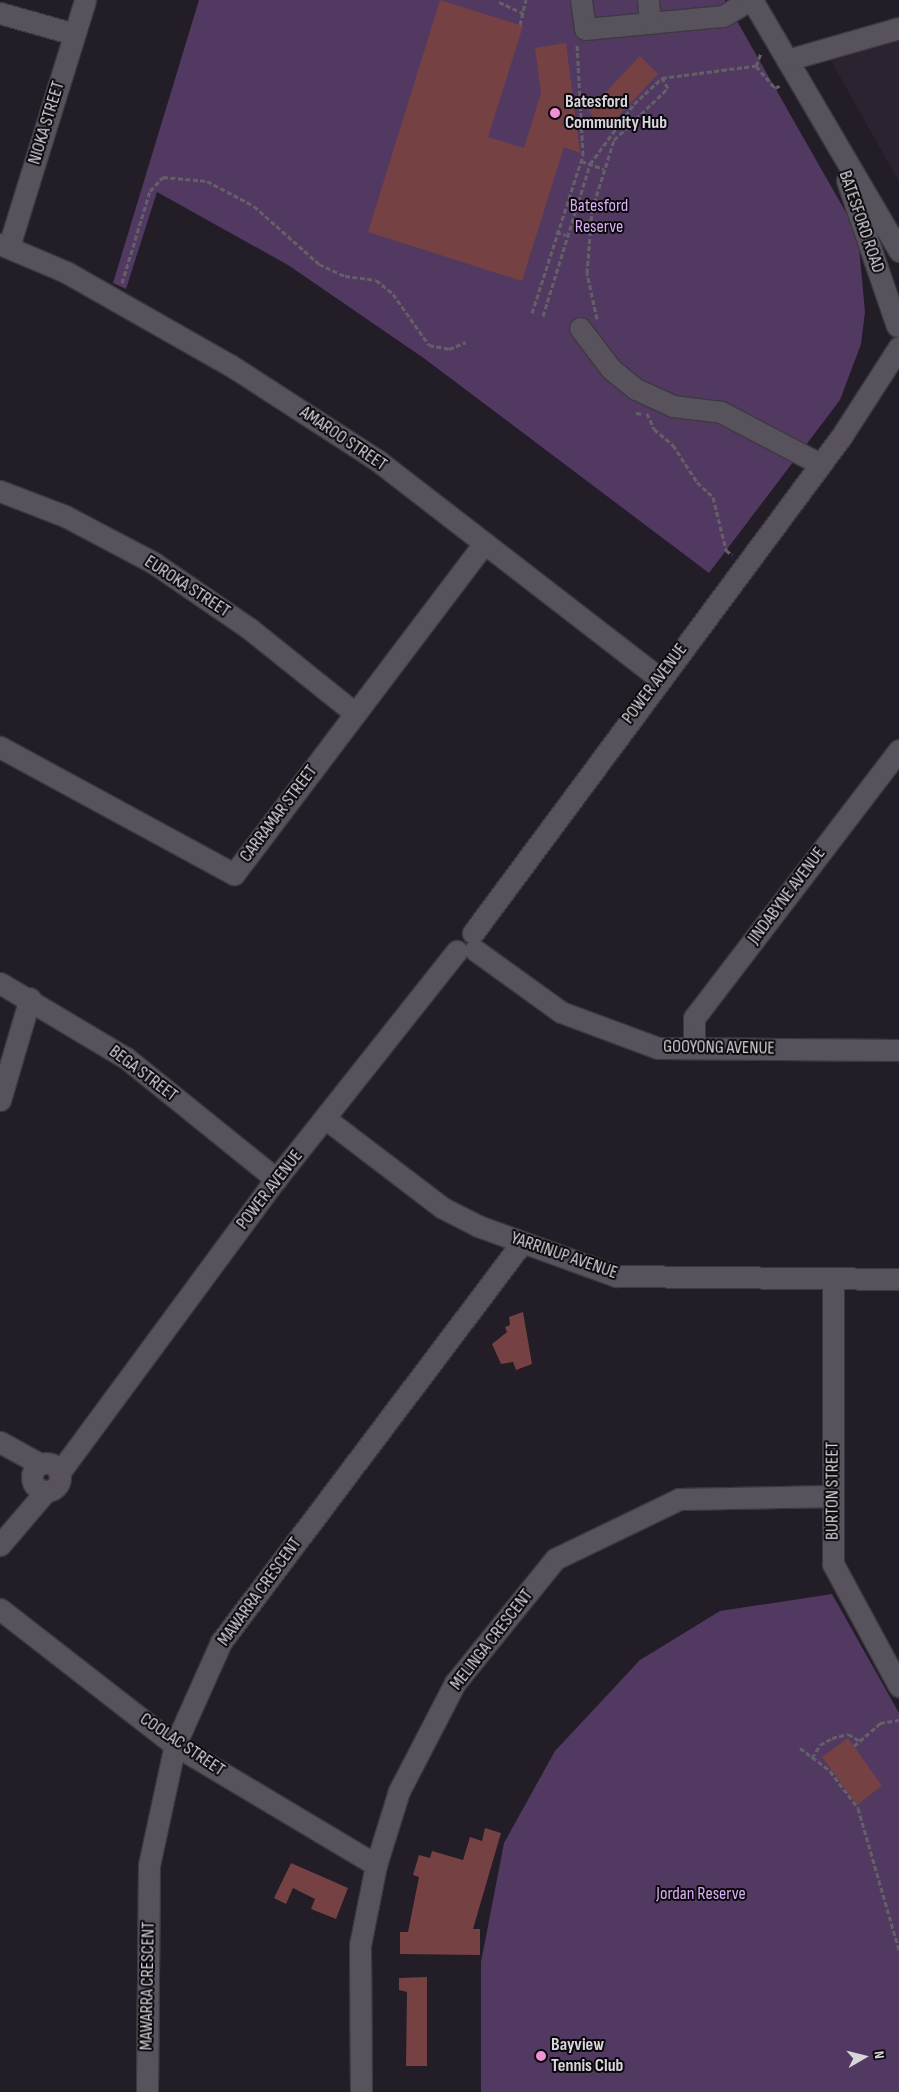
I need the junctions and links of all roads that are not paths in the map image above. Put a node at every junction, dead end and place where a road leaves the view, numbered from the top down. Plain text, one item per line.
1 (85, 0) edge
2 (581, 0) edge
3 (648, 0) edge
4 (751, 0) edge
5 (0, 13) edge
6 (650, 23) junction
7 (899, 28) edge
8 (74, 34) junction
9 (791, 69) junction
10 (835, 147) junction
11 (5, 245) edge
12 (899, 251) edge
13 (589, 326) road end
14 (898, 331) edge
15 (899, 377) edge
16 (841, 437) junction
17 (820, 464) junction
18 (0, 491) edge
19 (484, 543) junction
20 (659, 678) junction
21 (355, 712) junction
22 (0, 747) edge
23 (899, 750) edge
24 (468, 944) junction
25 (0, 982) edge
26 (30, 998) junction
27 (694, 1048) junction
28 (899, 1050) edge
29 (0, 1100) edge
30 (326, 1119) junction
31 (276, 1179) junction
32 (522, 1243) junction
33 (833, 1279) junction
34 (899, 1279) edge
35 (1, 1443) edge
36 (43, 1475) junction
37 (832, 1496) junction
38 (6, 1538) edge
39 (0, 1609) edge
40 (899, 1686) edge
41 (175, 1745) junction
42 (376, 1865) junction
43 (147, 2092) edge
44 (361, 2092) edge

1 - 8 street, NIOKA STREET
2 - 6 street
3 - 6 street
4 - 6 street
4 - 9 street, BATESFORD ROAD
5 - 8 street
7 - 9 street
8 - 11 street, NIOKA STREET
9 - 10 street, BATESFORD ROAD
10 - 12 street, BATESFORD ROAD
10 - 14 street, BATESFORD ROAD
11 - 19 street, AMAROO STREET
13 - 17 street
14 - 16 street, POWER AVENUE
15 - 16 street, POWER AVENUE
16 - 17 street, POWER AVENUE
17 - 20 street, POWER AVENUE
18 - 21 street, EUROKA STREET
19 - 20 street, AMAROO STREET
19 - 21 street, CARRAMAR STREET
20 - 24 street, POWER AVENUE
21 - 22 street, CARRAMAR STREET
23 - 27 street, JINDABYNE AVENUE
24 - 27 street, GOOYONG AVENUE
24 - 30 street, POWER AVENUE
25 - 26 street, BEGA STREET
26 - 29 street
26 - 31 street, BEGA STREET
27 - 28 street, GOOYONG AVENUE
30 - 31 street, POWER AVENUE
30 - 32 street, YARRINUP AVENUE
31 - 36 street, POWER AVENUE
32 - 33 street, YARRINUP AVENUE
32 - 41 street, MAWARRA CRESCENT
33 - 34 street, YARRINUP AVENUE
33 - 37 street, BURTON STREET
35 - 36 street
36 - 38 street, POWER AVENUE
37 - 40 street, BURTON STREET
37 - 42 street, MELINGA CRESCENT
39 - 41 street, COOLAC STREET
41 - 42 street, COOLAC STREET
41 - 43 street, MAWARRA CRESCENT
42 - 44 street, MELINGA CRESCENT

